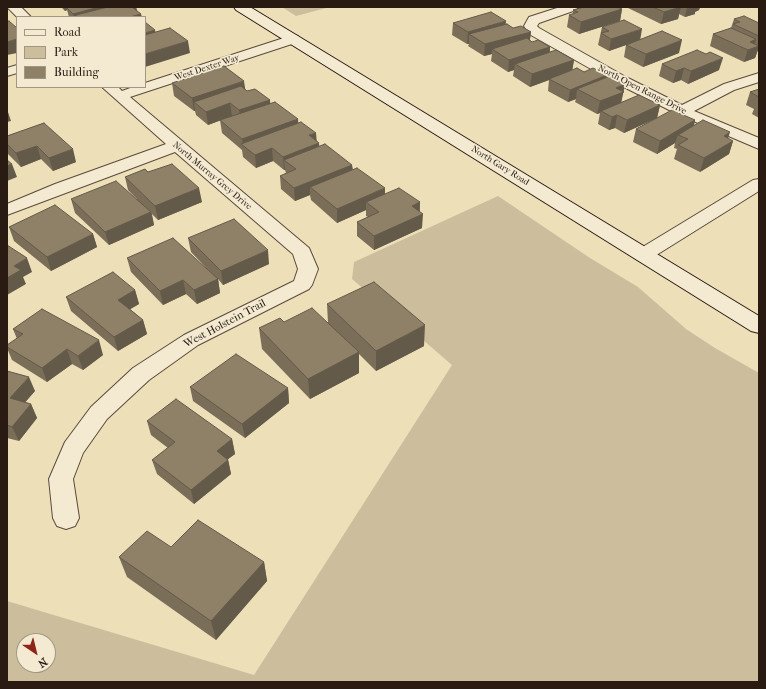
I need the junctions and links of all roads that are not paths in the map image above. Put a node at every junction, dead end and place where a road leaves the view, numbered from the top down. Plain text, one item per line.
1 (13, 7) edge
2 (240, 7) edge
3 (572, 7) edge
4 (24, 16) edge
5 (293, 39) junction
6 (759, 77) edge
7 (146, 83) edge
8 (128, 88) edge
9 (115, 92) edge
10 (682, 110) junction
11 (759, 144) edge
12 (176, 146) junction
13 (759, 184) edge
14 (7, 210) edge
15 (643, 255) junction
16 (308, 269) joint
17 (759, 326) edge
18 (66, 518) dead end

1 - 4 street
2 - 5 main road, North Gary Road
3 - 10 street, North Open Range Drive
5 - 7 street, West Dexter Way
5 - 15 main road, North Gary Road
6 - 10 street
8 - 9 street, West Dexter Way
9 - 12 street, North Murray Grey Drive
10 - 11 street, North Open Range Drive
12 - 14 street
12 - 16 street, North Murray Grey Drive
13 - 15 street
15 - 17 main road, North Gary Road
16 - 18 street, West Holstein Trail

